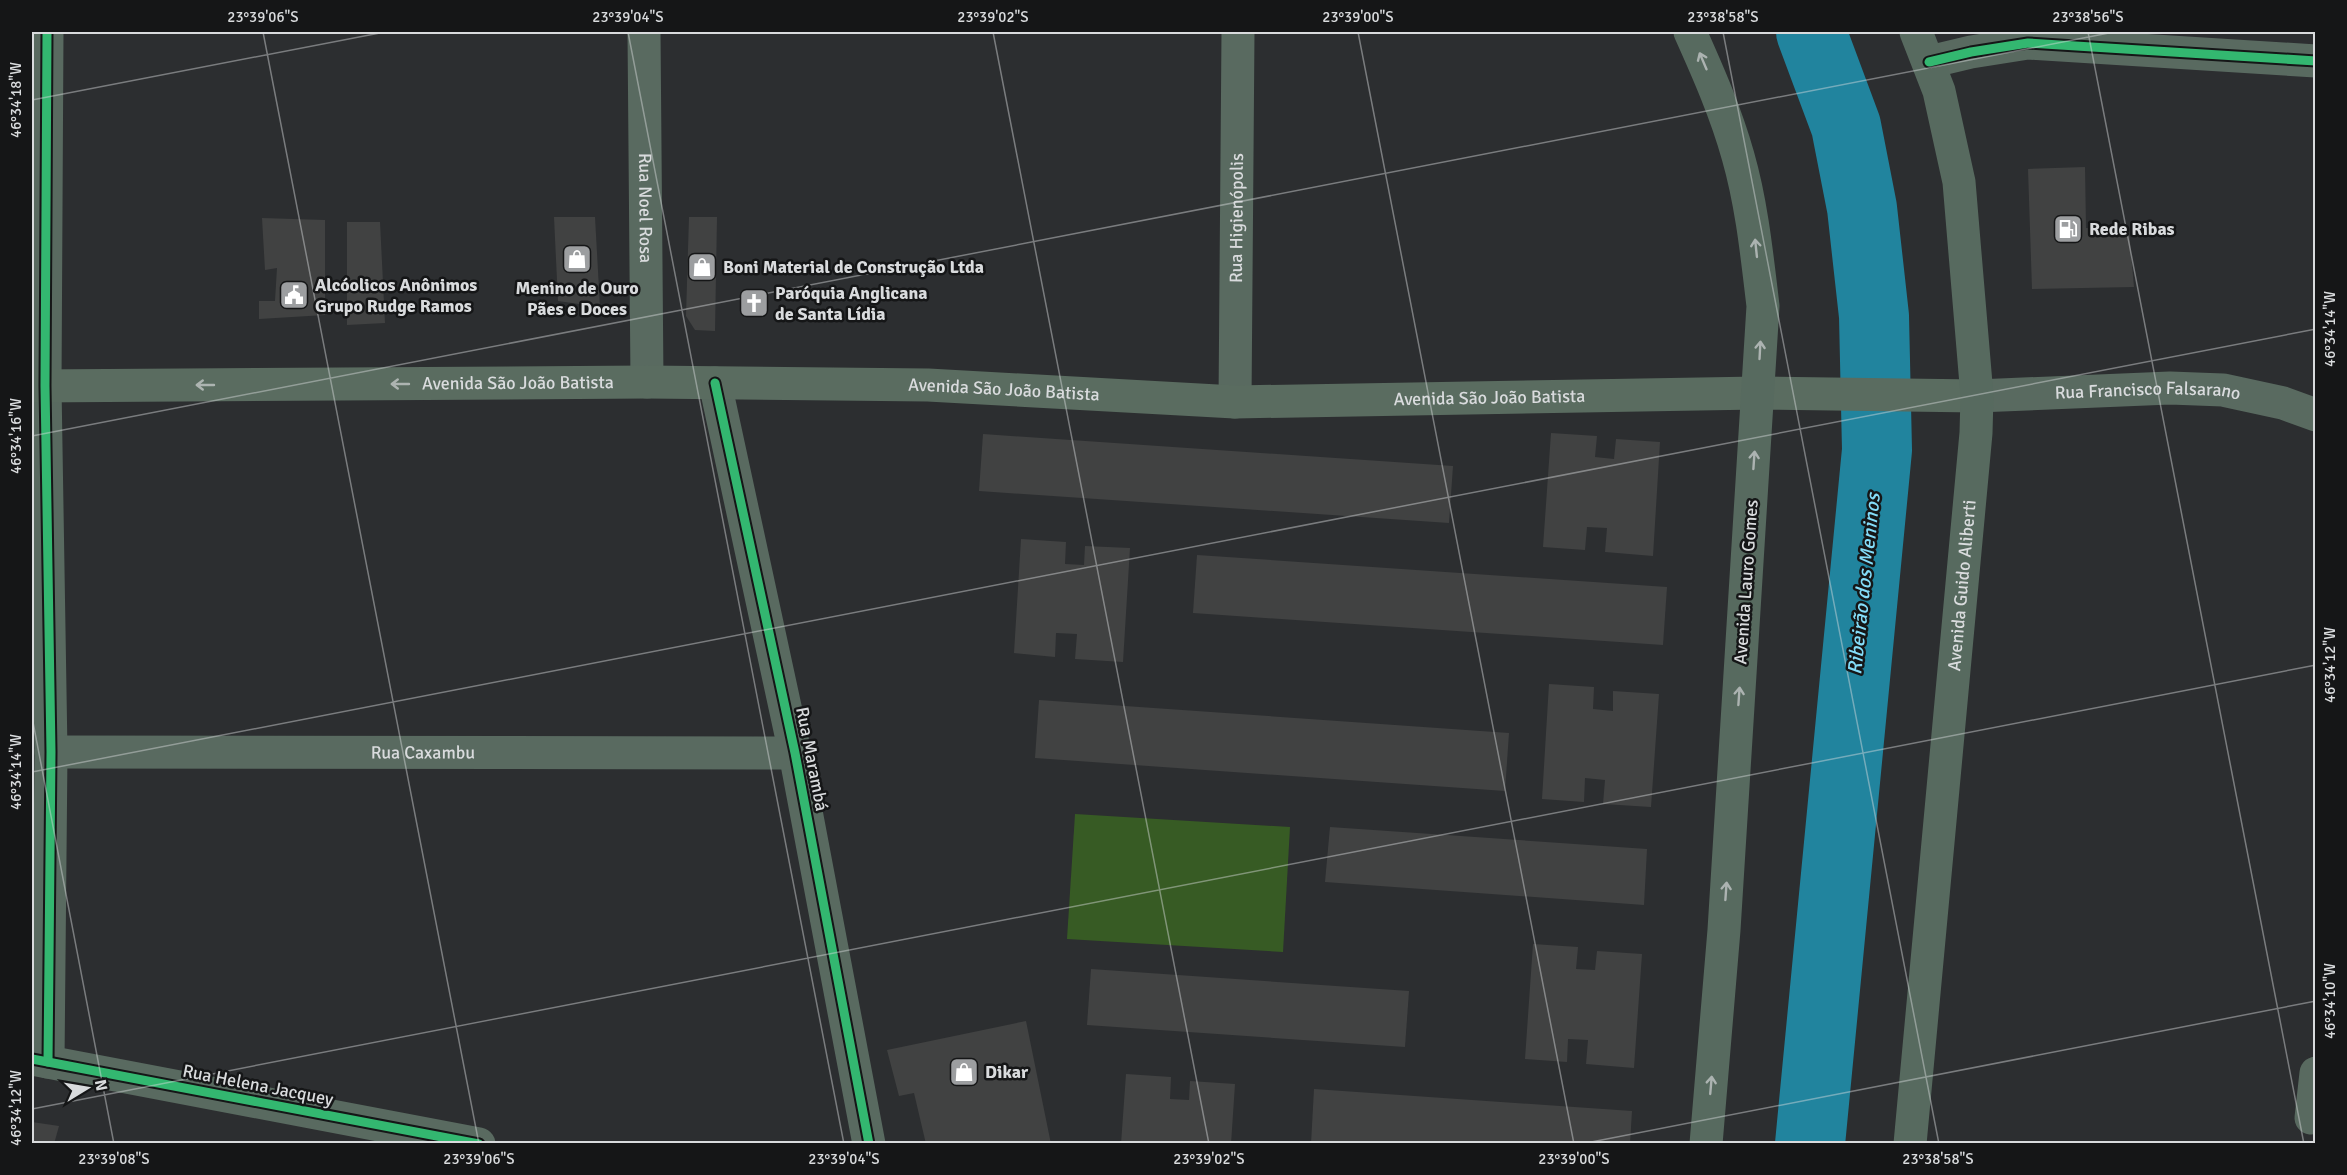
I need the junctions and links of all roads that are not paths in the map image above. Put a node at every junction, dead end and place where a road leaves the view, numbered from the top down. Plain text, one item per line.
1 (47, 32) edge
2 (644, 32) edge
3 (1238, 32) edge
4 (1690, 32) edge
5 (1916, 32) edge
6 (2026, 37) edge
7 (1929, 62) junction
8 (2316, 62) edge
9 (647, 382) junction
10 (715, 383) junction
11 (38, 386) edge
12 (1758, 393) junction
13 (1977, 396) junction
14 (1235, 402) junction
15 (2316, 415) edge
16 (51, 752) junction
17 (795, 753) junction
18 (40, 1060) edge
19 (2316, 1073) edge
20 (2311, 1118) dead end
21 (479, 1143) edge
22 (869, 1143) edge
23 (1706, 1143) edge
24 (1910, 1143) edge

1 - 11 street
2 - 9 street, Rua Noel Rosa
3 - 14 street, Rua Higienópolis
12 -> 4 main road, Avenida Lauro Gomes
5 - 7 main road, Avenida Guido Aliberti
6 - 7 street
6 - 8 street
7 - 13 main road, Avenida Guido Aliberti
9 - 10 main road, Avenida São João Batista
9 -> 11 main road, Avenida São João Batista
10 - 14 main road, Avenida São João Batista
10 - 17 street, Rua Marambá
11 - 16 street
12 - 13 main road, Avenida São João Batista
12 - 14 main road, Avenida São João Batista
23 -> 12 main road, Avenida Lauro Gomes
13 - 15 street, Rua Francisco Falsarano
13 - 24 main road, Avenida Guido Aliberti
16 - 17 street, Rua Caxambu
16 - 18 street
17 - 22 street, Rua Marambá
18 - 21 street, Rua Helena Jacquey
19 - 20 street

